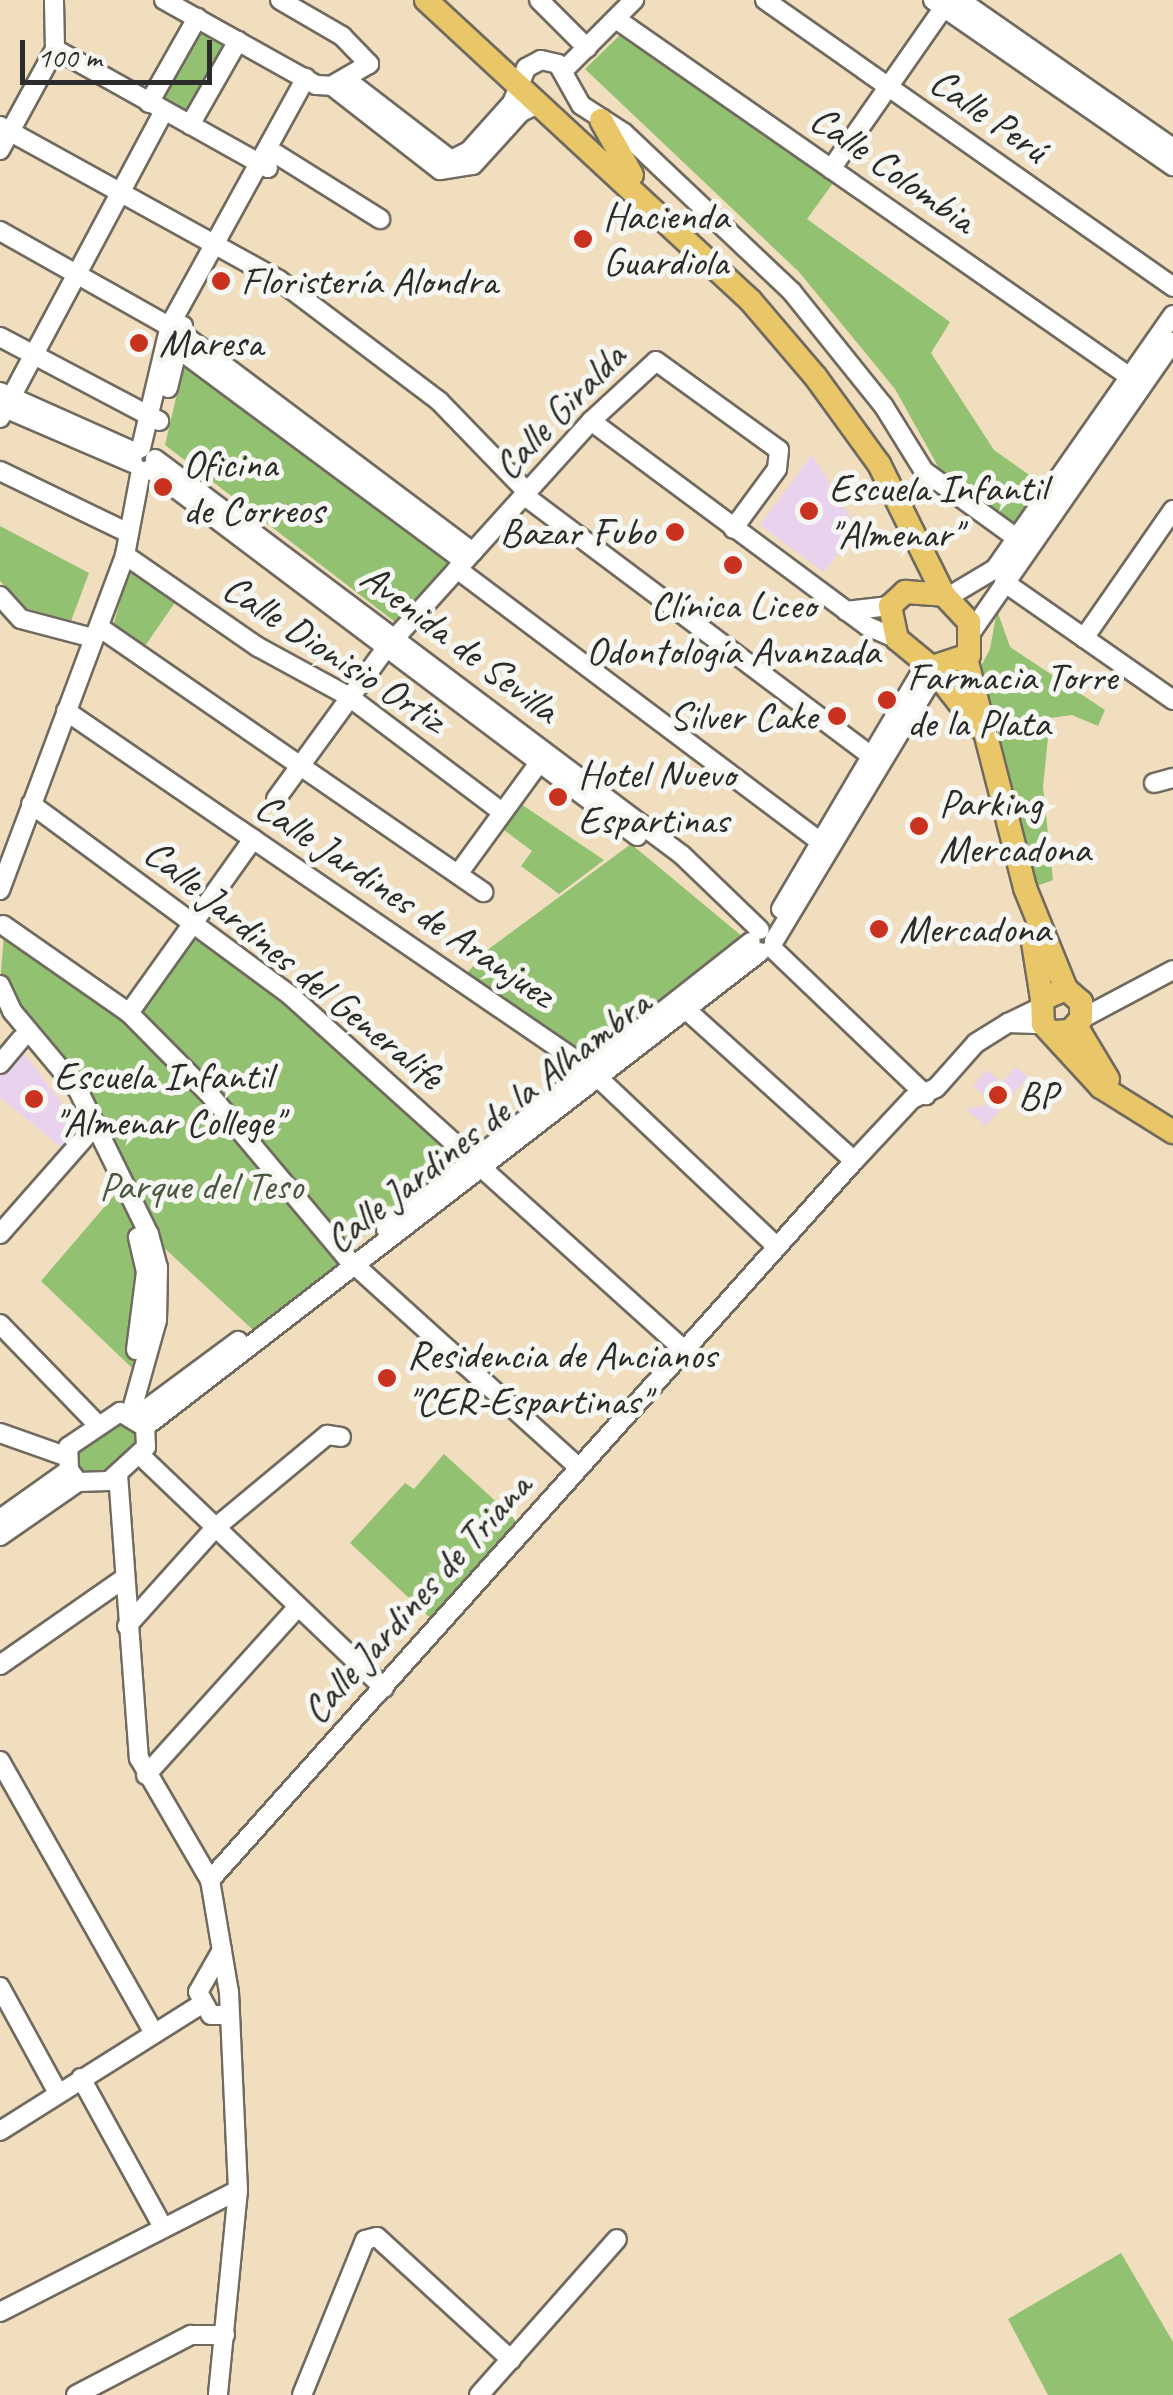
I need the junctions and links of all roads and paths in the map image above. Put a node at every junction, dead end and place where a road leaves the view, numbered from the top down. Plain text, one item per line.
1 (54, 0) edge
2 (164, 0) edge
3 (280, 0) edge
4 (426, 0) edge
5 (539, 0) edge
6 (634, 0) edge
7 (765, 0) edge
8 (946, 2) edge
9 (197, 18) junction
10 (616, 19) junction
11 (238, 41) junction
12 (587, 48) junction
13 (55, 49) junction
14 (565, 69) junction
15 (523, 75) junction
16 (318, 83) junction
17 (888, 86) junction
18 (572, 92) junction
19 (157, 107) junction
20 (547, 109) junction
21 (601, 120) junction
22 (190, 125) junction
23 (5, 129) edge
24 (1173, 148) edge
25 (0, 150) edge
26 (268, 162) junction
27 (451, 165) junction
28 (1173, 166) edge
29 (831, 169) junction
30 (120, 190) junction
31 (380, 219) dead end
32 (0, 231) edge
33 (219, 246) junction
34 (74, 272) junction
35 (1173, 286) edge
36 (750, 300) junction
37 (1173, 316) edge
38 (176, 335) junction
39 (0, 337) edge
40 (1173, 342) edge
41 (30, 354) junction
42 (1130, 377) junction
43 (2, 404) edge
44 (154, 419) junction
45 (591, 421) junction
46 (144, 459) junction
47 (0, 470) edge
48 (526, 494) junction
49 (1173, 510) edge
50 (733, 528) junction
51 (908, 528) junction
52 (128, 534) junction
53 (1022, 543) junction
54 (125, 554) junction
55 (465, 561) junction
56 (1004, 582) junction
57 (0, 596) edge
58 (946, 596) junction
59 (898, 599) junction
60 (846, 611) junction
61 (94, 632) junction
62 (972, 632) junction
63 (1084, 638) junction
64 (897, 639) junction
65 (391, 643) junction
66 (966, 658) junction
67 (933, 669) junction
68 (1170, 693) edge
69 (348, 696) junction
70 (951, 696) junction
71 (918, 706) junction
72 (66, 711) junction
73 (980, 730) junction
74 (872, 757) junction
75 (539, 763) junction
76 (300, 764) junction
77 (1173, 778) edge
78 (1154, 783) dead end
79 (276, 799) dead end
80 (30, 804) junction
81 (502, 812) junction
82 (253, 839) junction
83 (820, 842) junction
84 (458, 874) junction
85 (1025, 888) junction
86 (0, 890) edge
87 (483, 892) dead end
88 (193, 922) junction
89 (1, 930) edge
90 (762, 940) junction
91 (1173, 956) edge
92 (1173, 970) edge
93 (0, 986) edge
94 (1145, 988) junction
95 (1071, 992) junction
96 (1117, 1000) junction
97 (682, 1006) junction
98 (0, 1013) edge
99 (129, 1013) junction
100 (1056, 1018) junction
101 (21, 1040) junction
102 (0, 1064) edge
103 (593, 1075) junction
104 (926, 1094) junction
105 (1173, 1132) edge
106 (88, 1134) junction
107 (854, 1160) junction
108 (480, 1164) junction
109 (0, 1234) edge
110 (777, 1247) junction
111 (352, 1263) junction
112 (0, 1324) edge
113 (684, 1350) junction
114 (133, 1417) junction
115 (96, 1422) junction
116 (0, 1433) edge
117 (342, 1437) dead end
118 (141, 1456) junction
119 (578, 1467) junction
120 (71, 1469) junction
121 (118, 1474) junction
122 (0, 1519) edge
123 (215, 1528) junction
124 (0, 1536) edge
125 (122, 1580) junction
126 (298, 1607) junction
127 (127, 1626) junction
128 (0, 1665) edge
129 (384, 1688) junction
130 (0, 1761) edge
131 (146, 1775) junction
132 (210, 1880) junction
133 (222, 1950) junction
134 (0, 1987) edge
135 (202, 2004) junction
136 (230, 2015) junction
137 (154, 2034) junction
138 (82, 2078) junction
139 (58, 2093) junction
140 (0, 2132) edge
141 (238, 2190) junction
142 (163, 2228) junction
143 (616, 2240) dead end
144 (0, 2312) edge
145 (225, 2336) junction
146 (511, 2360) junction
147 (76, 2395) edge
148 (218, 2395) edge
149 (302, 2395) edge
150 (479, 2395) edge

1 - 13 street
2 - 9 street
3 - 16 street
4 - 15 main road
5 - 12 street
6 - 10 street
7 - 17 street, Calle Perú
8 - 17 street
8 - 24 street
8 - 28 street
9 - 11 street
9 - 19 street
10 - 12 street
10 - 29 street, Calle Colombia
11 - 16 street
11 - 22 street
12 - 14 street
13 - 19 street
13 - 23 street
14 - 15 street
14 - 18 street
15 - 20 main road
15 - 27 street
16 - 26 street
16 - 27 street
17 - 29 street
17 - 35 street, Calle Perú
18 - 20 street
18 - 21 street
19 - 22 street
19 - 30 street
20 - 27 street
20 - 36 main road
21 - 36 main road
21 - 53 street
22 - 26 street
23 - 25 street
23 - 30 street
26 - 31 street
26 - 33 street
29 - 42 street, Calle Colombia
30 - 33 street
30 - 34 street
32 - 34 street
33 - 38 street
33 - 48 street
34 - 38 street
34 - 41 street
36 - 51 main road
37 - 42 street
38 - 44 street
38 - 55 street
39 - 41 street
40 - 53 street
41 - 43 street
41 - 44 street
42 - 53 street
43 - 46 street, Avenida de Sevilla
44 - 46 street
45 - 48 street, Calle Giralda
45 - 50 street
45 - 50 street, Calle Giralda
46 - 52 street
46 - 65 street, Avenida de Sevilla
47 - 52 street
48 - 55 street, Calle Giralda
48 - 74 street
49 - 63 street
50 - 60 street
51 - 58 main road
51 - 59 main road
52 - 54 street
53 - 56 street
53 - 58 street
54 - 61 street
54 - 69 street, Calle Dionisio Ortiz
55 - 65 street, Calle Giralda
55 - 83 street
56 - 62 street
56 - 63 street
57 - 61 street
58 - 59 main road
58 - 62 main road
59 - 60 street
59 - 64 main road
60 - 64 street
61 - 72 street
61 - 76 street
62 - 66 main road
63 - 68 street
64 - 67 main road
65 - 69 street, Calle Giralda
65 - 75 street, Avenida de Sevilla
65 - 90 street, Avenida de Sevilla
66 - 67 main road
66 - 73 main road
67 - 70 main road
67 - 71 street, Calle Jardines de la Alhambra
67 - 74 street, Calle Jardines de la Alhambra
69 - 76 street, Calle Giralda
69 - 81 street, Calle Dionisio Ortiz
70 - 71 street
70 - 73 main road
71 - 90 street, Calle Jardines de la Alhambra
72 - 80 street
72 - 82 street, Calle Jardines de Aranjuez
73 - 85 main road
74 - 83 street, Calle Jardines de la Alhambra
75 - 81 street
75 - 90 street, Avenida de Sevilla
76 - 79 street, Calle Giralda
76 - 84 street
77 - 78 street
80 - 86 street
80 - 88 street, Calle Jardines del Generalife
81 - 84 street
82 - 88 street
82 - 103 street, Calle Jardines de Aranjuez
83 - 90 street, Calle Jardines de la Alhambra
84 - 87 street
85 - 95 main road
85 - 100 main road
88 - 99 street
88 - 108 street, Calle Jardines del Generalife
89 - 99 street
90 - 97 street, Calle Jardines de la Alhambra
90 - 104 street
91 - 94 street
92 - 94 street, Calle Jardines de Triana
93 - 114 street
94 - 96 street, Calle Jardines de Triana
95 - 96 street
95 - 100 main road
95 - 100 main road
96 - 100 street, Calle Jardines de Triana
97 - 103 street, Calle Jardines de la Alhambra
97 - 107 street
98 - 101 street
99 - 111 street
100 - 104 street, Calle Jardines de Triana
100 - 105 main road
101 - 102 street
101 - 106 street
103 - 108 street, Calle Jardines de la Alhambra
103 - 110 street, Calle Jardines de Aranjuez
104 - 107 street, Calle Jardines de Triana
106 - 109 street
106 - 114 street
107 - 110 street, Calle Jardines de Triana
108 - 111 street, Calle Jardines de la Alhambra
108 - 113 street, Calle Jardines del Generalife
110 - 113 street, Calle Jardines de Triana
111 - 114 street, Calle Jardines de la Alhambra
111 - 119 street
112 - 115 street
113 - 119 street, Calle Jardines de Triana
114 - 115 street, Calle Jardines de la Alhambra
114 - 118 street
115 - 120 street
116 - 120 street
117 - 123 street
118 - 121 street
118 - 123 street
119 - 129 street, Calle Jardines de Triana
120 - 121 street
120 - 122 street
120 - 124 street
121 - 125 street
123 - 126 street
123 - 127 street
125 - 127 street
125 - 128 street
126 - 129 street
126 - 131 street
127 - 131 street
129 - 132 street, Calle Jardines de Triana
130 - 137 street
131 - 132 street
132 - 133 street
133 - 135 street
133 - 136 street
134 - 139 street
135 - 136 street
135 - 137 street
136 - 141 street
137 - 138 street
138 - 139 street
138 - 142 street
139 - 140 street
141 - 142 street
141 - 145 street
142 - 144 street
143 - 146 street
145 - 147 street
145 - 148 street
146 - 149 street
146 - 150 street

